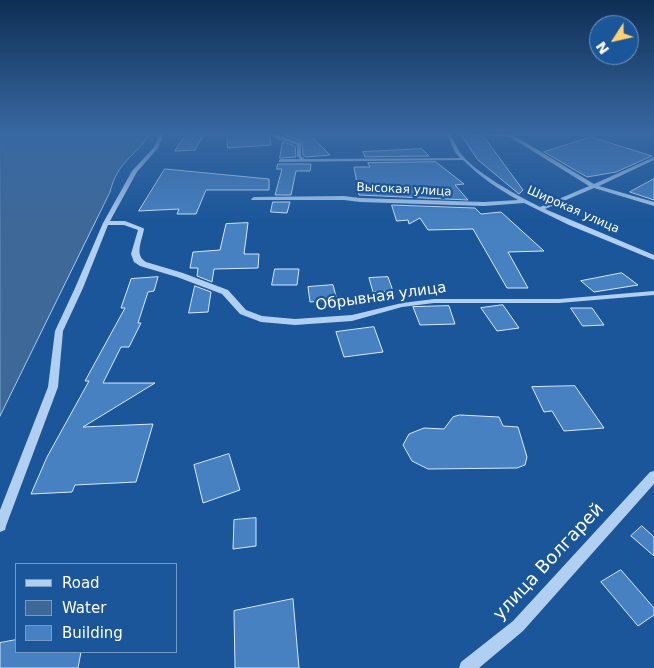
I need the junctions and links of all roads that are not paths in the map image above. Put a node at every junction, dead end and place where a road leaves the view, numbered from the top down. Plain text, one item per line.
1 (142, 164) edge
2 (468, 164) edge
3 (557, 164) edge
4 (641, 164) edge
5 (593, 186) junction
6 (254, 199) dead end
7 (523, 201) junction
8 (654, 204) edge
9 (540, 209) junction
10 (106, 223) junction
11 (654, 258) edge
12 (654, 293) edge
13 (654, 476) edge
14 (0, 526) edge
15 (467, 668) edge

1 - 10 street
2 - 7 street, Широкая улица
3 - 5 street
4 - 5 street
5 - 8 street
5 - 9 street
6 - 7 street, Высокая улица
7 - 9 street, Широкая улица
9 - 11 street, Широкая улица
10 - 12 street, Обрывная улица
10 - 14 street
13 - 15 street, улица Волгарей

